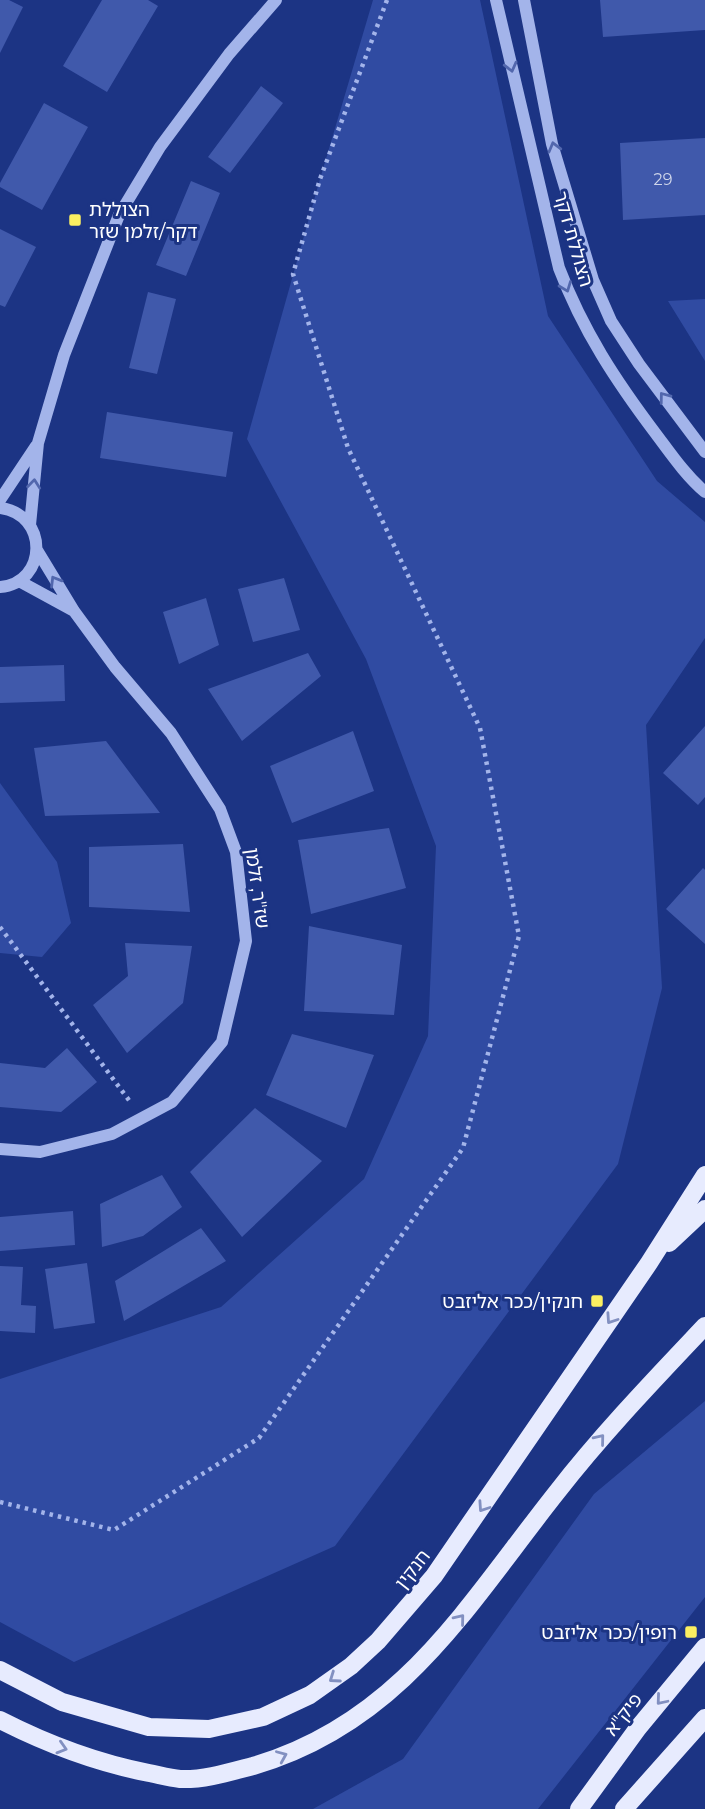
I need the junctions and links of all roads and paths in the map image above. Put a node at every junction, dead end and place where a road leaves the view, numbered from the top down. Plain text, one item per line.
1 (276, 0) edge
2 (387, 0) edge
3 (496, 0) edge
4 (524, 0) edge
5 (38, 443) junction
6 (705, 452) edge
7 (705, 492) edge
8 (0, 500) edge
9 (0, 508) edge
10 (30, 524) junction
11 (37, 550) junction
12 (19, 581) junction
13 (0, 587) edge
14 (74, 611) junction
15 (0, 927) edge
16 (142, 1118) junction
17 (0, 1149) edge
18 (705, 1175) edge
19 (705, 1209) edge
20 (649, 1263) junction
21 (705, 1326) edge
22 (0, 1502) edge
23 (705, 1647) edge
24 (0, 1670) edge
25 (705, 1718) edge
26 (0, 1720) edge
27 (579, 1809) edge
28 (624, 1809) edge

1 - 5 street
2 - 22 path
3 -> 7 street, הצוללת דקר
6 -> 4 street, הצוללת דקר
5 - 8 street
10 -> 5 street
9 - 10 street
10 - 11 street, שז"ר, זלמן
11 - 12 street
14 -> 11 street, שז"ר, זלמן
12 - 13 street
12 - 14 street, שז"ר, זלמן
14 - 16 street, שז"ר, זלמן
15 - 16 path
16 - 17 street, שז"ר, זלמן
18 - 20 main road, חנקין
19 - 20 main road
20 -> 24 main road, חנקין
26 -> 21 main road
23 -> 27 main road, פיק"א
25 - 28 main road

